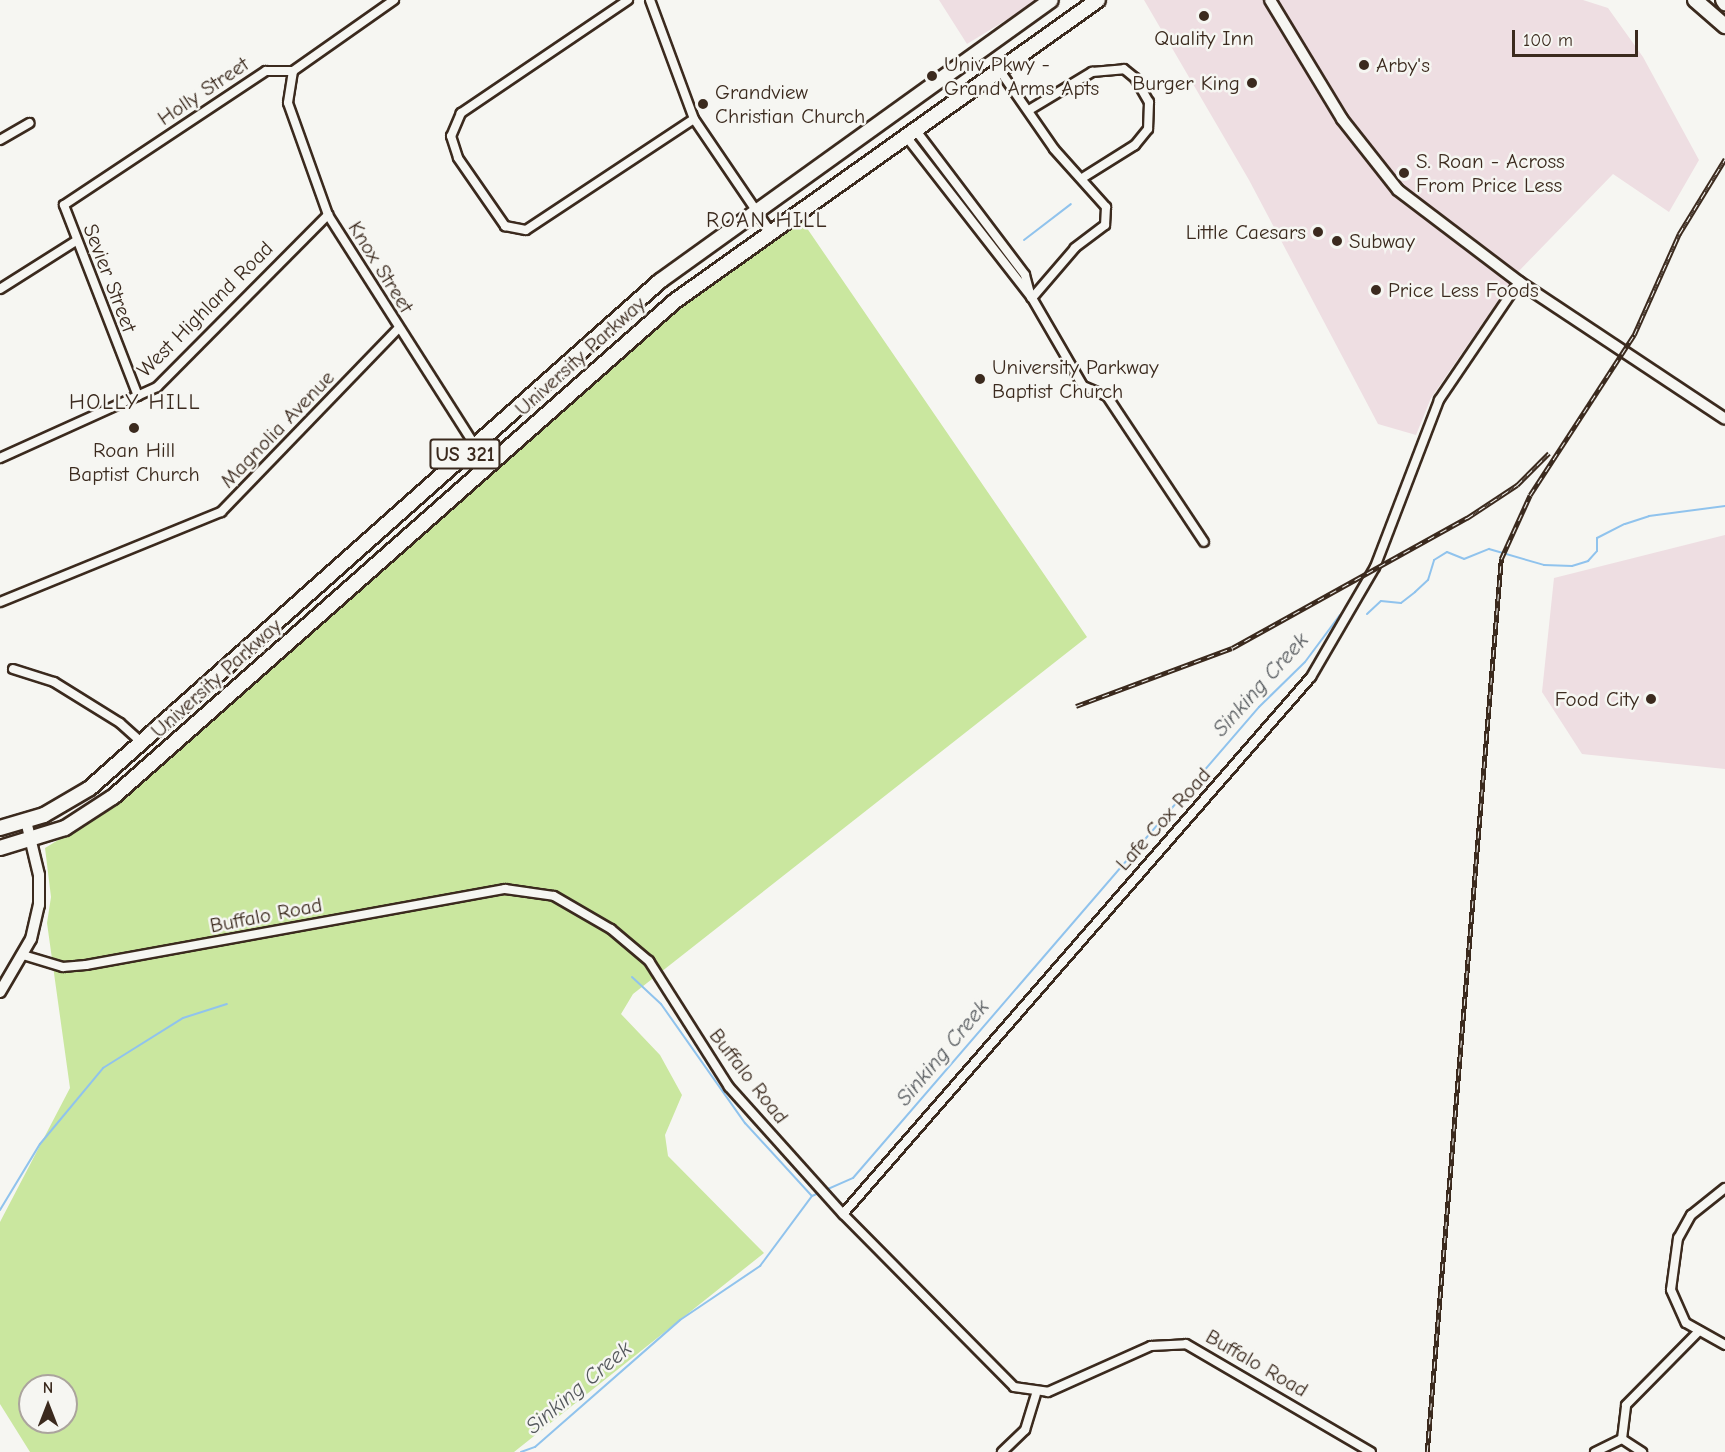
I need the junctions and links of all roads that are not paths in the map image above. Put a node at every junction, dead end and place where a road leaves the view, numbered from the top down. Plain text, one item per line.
1 (394, 0) edge
2 (628, 0) edge
3 (650, 0) edge
4 (1051, 0) edge
5 (1098, 0) edge
6 (1270, 0) edge
7 (1695, 0) edge
8 (1725, 26) edge
9 (984, 47) junction
10 (997, 67) junction
11 (293, 71) junction
12 (1029, 110) junction
13 (693, 119) junction
14 (29, 123) dead end
15 (908, 131) junction
16 (858, 138) junction
17 (0, 140) edge
18 (872, 156) junction
19 (1084, 177) junction
20 (64, 205) joint
21 (757, 210) junction
22 (328, 215) junction
23 (770, 231) junction
24 (76, 241) junction
25 (1519, 282) junction
26 (0, 289) edge
27 (1032, 298) junction
28 (610, 325) junction
29 (398, 329) junction
30 (626, 344) junction
31 (138, 396) junction
32 (1725, 419) edge
33 (473, 447) junction
34 (0, 458) edge
35 (488, 466) junction
36 (1204, 542) dead end
37 (308, 593) junction
38 (0, 602) edge
39 (323, 611) junction
40 (14, 669) dead end
41 (142, 743) junction
42 (26, 821) junction
43 (0, 828) edge
44 (32, 841) junction
45 (0, 848) edge
46 (23, 955) junction
47 (0, 992) edge
48 (1725, 1188) edge
49 (843, 1214) junction
50 (1699, 1331) junction
51 (1725, 1345) edge
52 (1036, 1395) junction
53 (1622, 1440) junction
54 (1002, 1452) edge
55 (1371, 1452) edge
56 (1594, 1452) edge
57 (1642, 1452) edge

1 - 11 street
2 - 13 street
3 - 13 street
4 - 9 highway, University Parkway / US 321
5 - 10 highway, University Parkway / US 321
6 - 25 main road
7 - 8 highway
9 - 10 highway
9 - 16 highway, University Parkway / US 321
10 - 12 street
10 - 15 highway, University Parkway / US 321
11 - 20 street, Holly Street
11 - 22 street, Knox Street
12 - 19 street
12 - 19 street
13 - 21 street
14 - 17 street
15 - 18 highway, University Parkway / US 321
15 - 27 street
16 - 18 highway
16 - 21 highway, University Parkway / US 321
18 - 23 highway, University Parkway / US 321
19 - 27 street
20 - 24 street, Sevier Street
21 - 23 street
21 - 28 highway, University Parkway / US 321
22 - 29 street, Knox Street
22 - 31 street, West Highland Road
23 - 30 highway, University Parkway / US 321
24 - 26 street
24 - 31 street, Sevier Street
25 - 32 main road
25 - 49 street, Lafe Cox Road
27 - 36 street
28 - 30 highway
28 - 33 highway, University Parkway / US 321
29 - 33 street, Knox Street
29 - 38 street, Magnolia Avenue
30 - 35 highway, University Parkway / US 321
31 - 34 street, West Highland Road
33 - 35 street, Knox Street
33 - 37 highway, University Parkway / US 321
35 - 39 highway, University Parkway / US 321
37 - 39 highway
37 - 41 highway, University Parkway / US 321
39 - 44 highway, University Parkway / US 321
40 - 41 street
41 - 42 highway, University Parkway / US 321
42 - 43 highway, University Parkway / US 321
42 - 44 main road
44 - 45 highway, University Parkway / US 321
44 - 46 main road
46 - 47 main road
46 - 49 street, Buffalo Road
48 - 50 street
49 - 52 street, Buffalo Road
50 - 51 street
50 - 53 street
52 - 54 street
52 - 55 street, Buffalo Road
53 - 56 street
53 - 57 street

